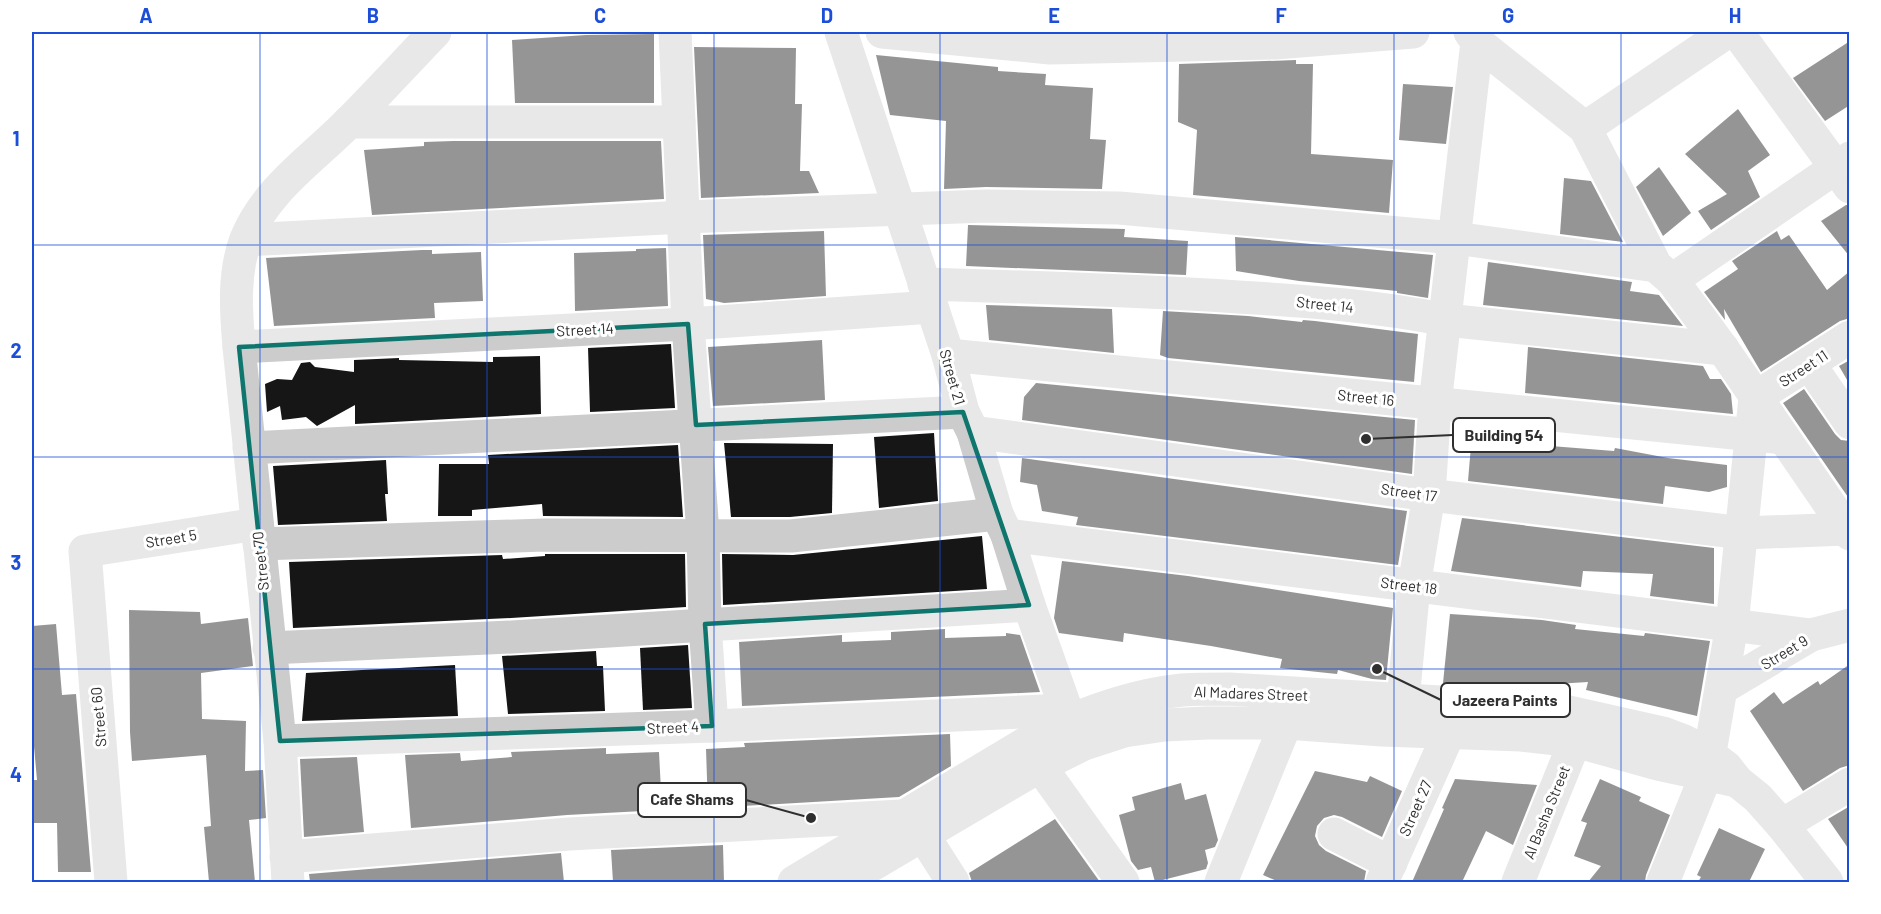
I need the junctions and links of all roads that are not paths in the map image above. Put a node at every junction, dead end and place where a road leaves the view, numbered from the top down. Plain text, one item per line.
1 (435, 32) edge
2 (675, 32) edge
3 (841, 32) edge
4 (882, 32) edge
5 (1413, 32) edge
6 (1727, 32) edge
7 (1737, 32) edge
8 (1474, 37) edge
9 (349, 122) junction
10 (679, 122) junction
11 (1585, 128) junction
12 (1845, 170) edge
13 (900, 210) junction
14 (684, 217) junction
15 (1455, 238) junction
16 (246, 240) junction
17 (1664, 273) junction
18 (928, 295) junction
19 (1446, 320) junction
20 (688, 324) junction
21 (1850, 337) edge
22 (238, 347) junction
23 (1723, 349) junction
24 (948, 355) junction
25 (1810, 364) junction
26 (1755, 398) junction
27 (1435, 404) junction
28 (968, 422) junction
29 (1850, 423) edge
30 (696, 425) junction
31 (1752, 434) junction
32 (1784, 438) junction
33 (249, 448) junction
34 (1429, 495) junction
35 (1844, 514) edge
36 (1002, 525) junction
37 (1743, 533) junction
38 (258, 534) junction
39 (703, 534) junction
40 (85, 551) joint
41 (1414, 585) junction
42 (1029, 605) junction
43 (705, 624) junction
44 (1732, 625) junction
45 (1850, 625) edge
46 (1811, 635) junction
47 (269, 648) junction
48 (1722, 688) junction
49 (1271, 692) junction
50 (1403, 700) junction
51 (1068, 715) junction
52 (1286, 723) junction
53 (712, 726) junction
54 (1449, 733) junction
55 (280, 741) junction
56 (1575, 741) junction
57 (1040, 766) junction
58 (1718, 770) junction
59 (1850, 784) edge
60 (1782, 825) junction
61 (914, 826) junction
62 (1334, 834) dead end
63 (287, 870) edge
64 (1386, 873) edge
65 (1821, 879) edge
66 (1525, 880) edge
67 (111, 882) edge
68 (794, 882) edge
69 (843, 882) edge
70 (952, 882) edge
71 (1123, 882) edge
72 (1221, 882) edge
73 (1663, 882) edge

1 - 9 street, Street 70
2 - 10 street
3 - 13 street, Street 21
4 - 5 street
6 - 11 street
7 - 12 street
8 - 11 street
8 - 15 street
9 - 10 street
9 - 16 street, Street 70
10 - 14 street
11 - 17 street
12 - 17 street
13 - 14 street
13 - 15 street
13 - 18 street, Street 21
14 - 16 street
14 - 20 street
15 - 17 street
15 - 19 street
16 - 22 street, Street 70
17 - 23 street
18 - 19 street, Street 14
18 - 20 street, Street 14
18 - 24 street, Street 21
19 - 23 street, Street 14
19 - 27 street
20 - 22 street, Street 14
20 - 30 street
21 - 25 street, Street 11
22 - 33 street, Street 70
23 - 26 street
24 - 27 street, Street 16
24 - 28 street, Street 21
25 - 26 street, Street 11
25 - 29 street
26 - 31 street
26 - 32 street
27 - 31 street, Street 16
27 - 34 street
28 - 30 street, Street 17
28 - 34 street, Street 17
28 - 36 street, Street 21
30 - 33 street, Street 17
30 - 39 street
31 - 32 street, Street 16
31 - 37 street
32 - 35 street
33 - 38 street, Street 70
34 - 37 street, Street 17
34 - 41 street
35 - 37 street, Street 17
36 - 39 street, Street 18
36 - 41 street, Street 18
36 - 42 street, Street 21
37 - 44 street
38 - 39 street, Street 5
38 - 40 street, Street 5
38 - 47 street, Street 70
39 - 43 street
40 - 67 street, Street 60
41 - 44 street, Street 18
41 - 50 street
42 - 43 street
42 - 51 street, Street 21
43 - 47 street
43 - 53 street
44 - 46 street, Street 18
44 - 48 street
45 - 46 street, Street 9
46 - 48 street, Street 9
47 - 55 street, Street 70
48 - 58 street
49 - 50 street, Al Madares Street
49 - 51 street, Al Madares Street
49 - 52 street
50 - 58 street, Al Madares Street
51 - 53 street, Street 4
51 - 61 street, Al Madares Street
52 - 54 street, Al Madares Street
52 - 57 street, Al Madares Street
52 - 72 street
53 - 55 street, Street 4
54 - 56 street, Al Madares Street
54 - 64 street, Street 27
55 - 63 street, Street 70
56 - 58 street, Al Madares Street
56 - 66 street, Al Basha Street
57 - 61 street, Al Madares Street
57 - 71 street
58 - 60 street, Al Madares Street
58 - 73 street
59 - 60 street
60 - 65 street, Al Madares Street
61 - 63 street
61 - 68 street, Al Madares Street
61 - 69 street, Al Madares Street
61 - 70 street
62 - 64 street

